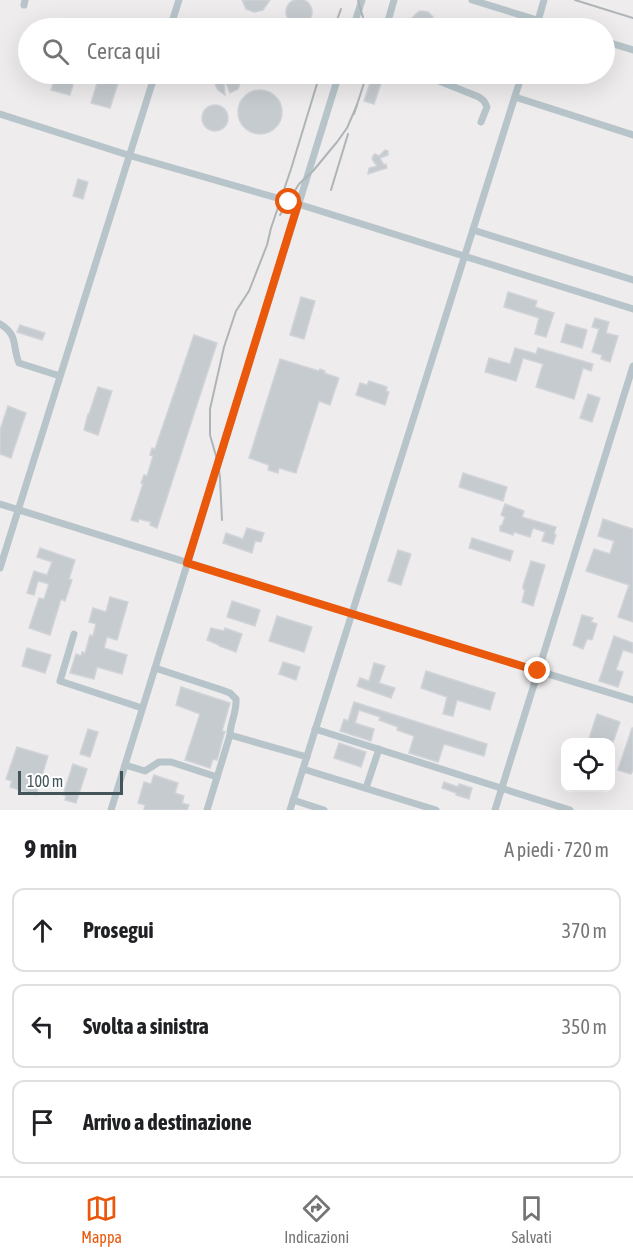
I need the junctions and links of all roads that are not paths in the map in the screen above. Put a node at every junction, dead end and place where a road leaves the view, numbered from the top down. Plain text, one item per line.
1 (179, 0) edge
2 (362, 0) edge
3 (394, 0) edge
4 (472, 0) edge
5 (544, 0) edge
6 (173, 18) edge
7 (356, 18) edge
8 (389, 18) edge
9 (520, 18) edge
10 (540, 18) edge
11 (615, 44) edge
12 (633, 50) edge
13 (152, 84) edge
14 (336, 84) edge
15 (445, 84) edge
16 (519, 84) edge
17 (515, 97) junction
18 (0, 114) edge
19 (481, 122) dead end
20 (633, 135) edge
21 (128, 155) junction
22 (298, 204) junction
23 (473, 230) junction
24 (465, 255) junction
25 (633, 280) edge
26 (633, 309) edge
27 (0, 324) edge
28 (633, 366) edge
29 (60, 376) junction
30 (0, 504) edge
31 (18, 510) junction
32 (187, 563) junction
33 (0, 568) edge
34 (352, 614) junction
35 (74, 634) dead end
36 (155, 668) junction
37 (538, 671) junction
38 (633, 700) edge
39 (142, 708) junction
40 (315, 729) junction
41 (230, 735) junction
42 (379, 749) junction
43 (307, 758) junction
44 (125, 765) junction
45 (303, 769) junction
46 (218, 777) junction
47 (366, 788) junction
48 (502, 788) junction
49 (293, 800) junction
50 (111, 810) edge
51 (207, 810) edge
52 (290, 810) edge
53 (324, 810) edge
54 (436, 810) edge
55 (495, 810) edge
56 (570, 810) edge

1 - 6 lane
2 - 7 lane
3 - 8 lane
4 - 9 lane
5 - 10 lane
11 - 12 lane
13 - 21 lane
14 - 22 lane
15 - 19 lane
16 - 17 lane
17 - 20 lane
17 - 23 lane
18 - 21 lane
21 - 22 lane
21 - 29 lane
22 - 24 lane
22 - 32 lane
23 - 24 lane
23 - 25 lane
24 - 26 lane
24 - 34 lane
27 - 29 lane
28 - 37 lane
29 - 31 lane
30 - 31 lane
31 - 32 lane
31 - 33 lane
32 - 34 lane
32 - 36 lane
34 - 37 lane
34 - 40 lane
35 - 39 lane
36 - 39 lane
36 - 41 lane
37 - 38 lane
37 - 48 lane
39 - 44 lane
40 - 42 lane
40 - 43 lane
41 - 43 lane
41 - 46 lane
42 - 47 lane
42 - 48 lane
43 - 45 lane
44 - 46 lane
44 - 50 lane
45 - 47 lane
45 - 49 lane
46 - 51 lane
47 - 54 lane
48 - 55 lane
48 - 56 lane
49 - 52 lane
49 - 53 lane

